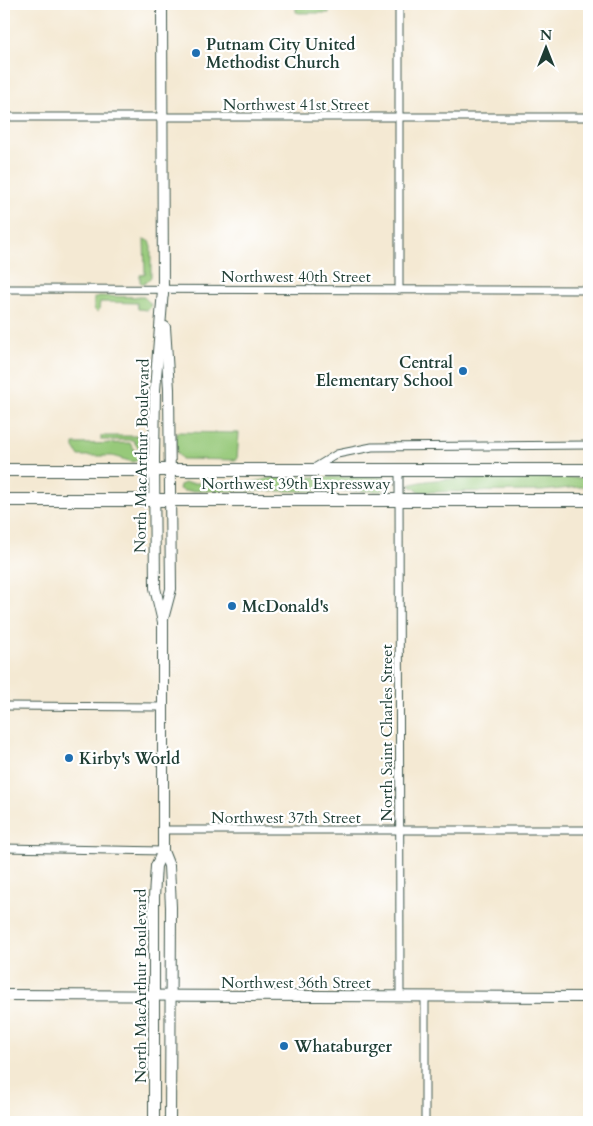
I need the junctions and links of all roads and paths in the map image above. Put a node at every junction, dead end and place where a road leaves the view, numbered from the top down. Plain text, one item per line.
1 (162, 4) edge
2 (399, 4) edge
3 (4, 116) edge
4 (589, 117) edge
5 (161, 118) junction
6 (400, 118) junction
7 (4, 289) edge
8 (163, 290) junction
9 (399, 290) junction
10 (589, 290) edge
11 (589, 445) edge
12 (399, 468) junction
13 (170, 469) junction
14 (312, 469) junction
15 (4, 470) edge
16 (154, 470) junction
17 (589, 470) edge
18 (155, 499) junction
19 (171, 499) junction
20 (398, 499) junction
21 (4, 500) edge
22 (589, 500) edge
23 (162, 622) junction
24 (4, 706) edge
25 (163, 707) junction
26 (163, 830) junction
27 (589, 830) edge
28 (399, 831) junction
29 (4, 848) edge
30 (163, 851) junction
31 (4, 995) edge
32 (589, 996) edge
33 (154, 997) junction
34 (172, 997) junction
35 (400, 997) junction
36 (425, 997) junction
37 (4, 1122) edge
38 (15, 1122) edge
39 (154, 1122) edge
40 (170, 1122) edge
41 (425, 1122) edge

1 - 5 main road, North MacArthur Boulevard
2 - 6 street
3 - 5 street, Northwest 41st Street
4 - 6 street, Northwest 41st Street
5 - 6 street, Northwest 41st Street
5 - 8 main road, North MacArthur Boulevard
6 - 9 street
7 - 8 street, Northwest 40th Street
8 - 9 street, Northwest 40th Street
8 - 13 main road, North MacArthur Boulevard
8 - 16 main road, North MacArthur Boulevard
9 - 10 street, Northwest 40th Street
11 - 14 street, Northwest 39th Expressway
12 - 14 highway, Northwest 39th Expressway
12 - 17 highway, Northwest 39th Expressway
12 - 20 street, North Saint Charles Street
13 - 14 highway, Northwest 39th Expressway
13 - 16 highway, Northwest 39th Expressway
13 - 19 main road, North MacArthur Boulevard
15 - 16 highway, Northwest 39th Expressway
16 - 18 main road, North MacArthur Boulevard
18 - 19 highway, Northwest 39th Expressway
18 - 21 highway, Northwest 39th Expressway
18 - 23 main road, North MacArthur Boulevard
19 - 20 highway, Northwest 39th Expressway
19 - 23 main road, North MacArthur Boulevard
20 - 22 highway, Northwest 39th Expressway
20 - 28 street, North Saint Charles Street
23 - 25 main road, North MacArthur Boulevard
24 - 25 street
25 - 26 main road, North MacArthur Boulevard
26 - 28 street, Northwest 37th Street
26 - 30 main road, North MacArthur Boulevard
27 - 28 street, Northwest 37th Street
28 - 35 street, North Saint Charles Street
29 - 30 street
30 - 33 main road, North MacArthur Boulevard
30 - 34 main road, North MacArthur Boulevard
31 - 33 main road, Northwest 36th Street
32 - 36 main road, Northwest 36th Street
33 - 34 main road, Northwest 36th Street
33 - 39 main road, North MacArthur Boulevard
34 - 35 main road, Northwest 36th Street
34 - 40 main road, North MacArthur Boulevard
35 - 36 main road, Northwest 36th Street
36 - 41 street
37 - 38 street

